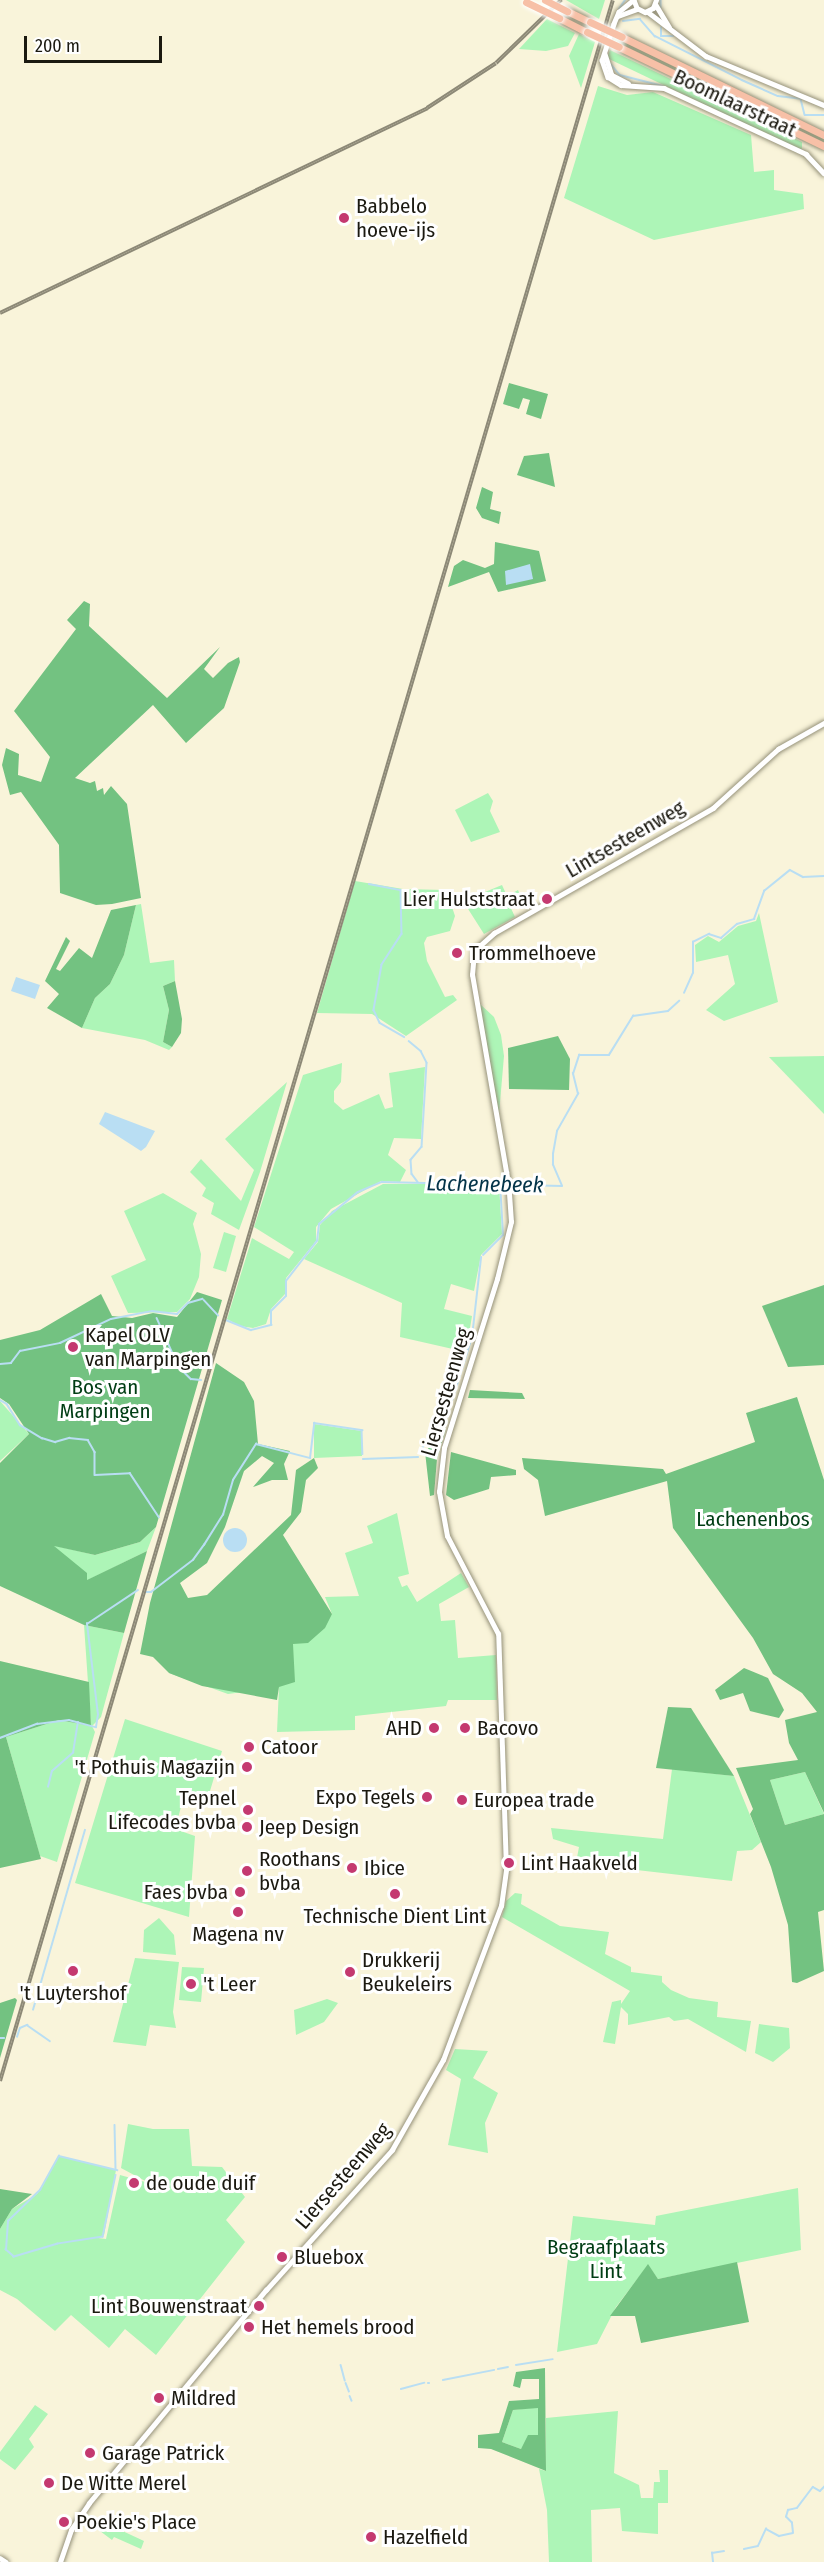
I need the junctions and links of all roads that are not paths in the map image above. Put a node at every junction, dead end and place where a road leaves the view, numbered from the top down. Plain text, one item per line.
1 (544, 0) edge
2 (634, 0) edge
3 (524, 1) edge
4 (656, 2) edge
5 (638, 9) junction
6 (648, 12) junction
7 (618, 16) junction
8 (669, 27) junction
9 (605, 51) junction
10 (630, 84) junction
11 (824, 105) edge
12 (824, 135) edge
13 (824, 146) edge
14 (824, 173) edge
15 (824, 723) edge
16 (497, 1123) joint
17 (0, 2558) edge
18 (6, 2562) edge
19 (60, 2562) edge

1 - 12 highway, bridge
2 - 5 street
2 - 7 street
3 - 13 highway, bridge
4 - 6 street
4 - 8 street
5 - 6 street
5 - 7 street
6 - 8 street
7 - 9 street
8 - 11 street
9 - 10 street
9 - 10 street, Boomlaarstraat
10 - 14 street, Boomlaarstraat
15 - 16 street, Lintsesteenweg
16 - 19 street, Liersesteenweg
17 - 18 street

